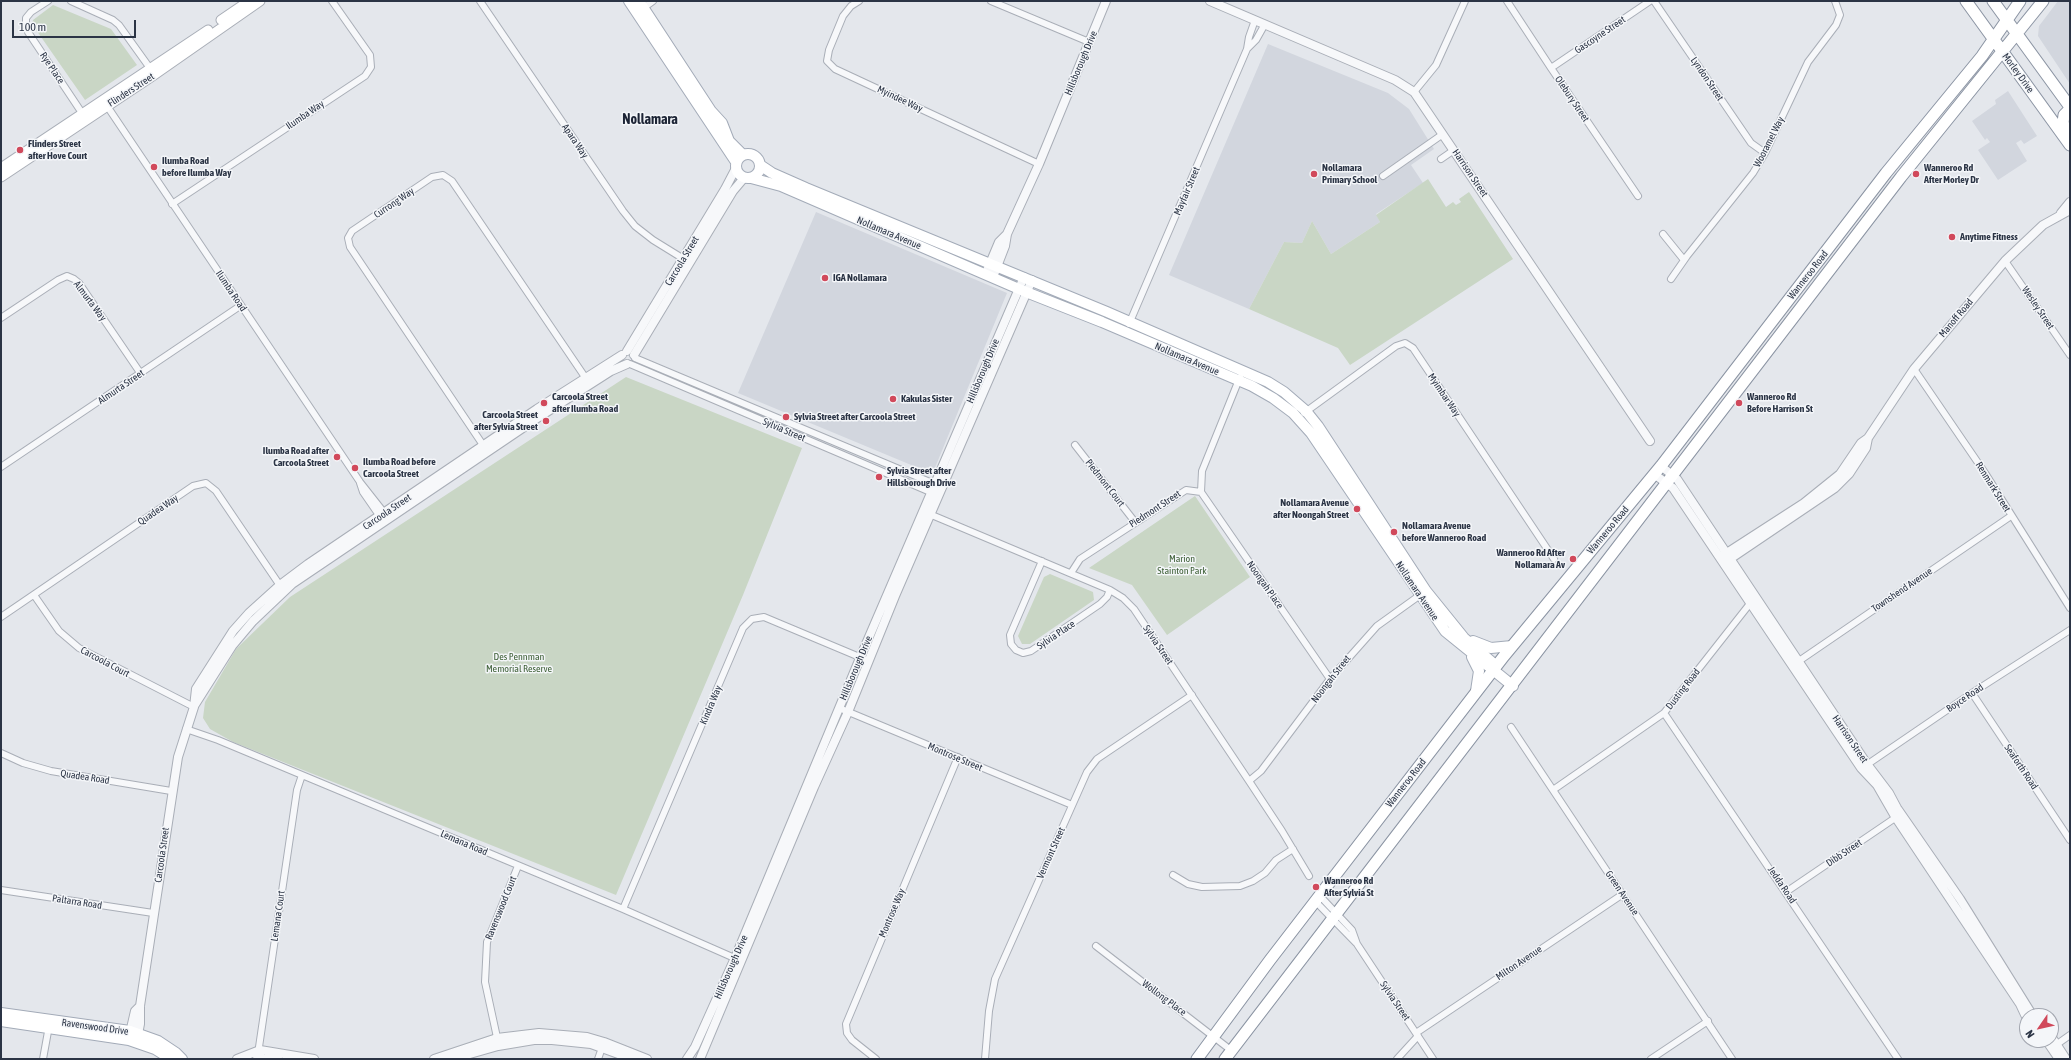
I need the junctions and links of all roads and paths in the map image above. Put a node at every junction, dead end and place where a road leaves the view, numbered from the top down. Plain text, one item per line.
1 (48, 1) edge
2 (71, 1) edge
3 (249, 1) edge
4 (260, 1) edge
5 (332, 1) edge
6 (480, 1) edge
7 (629, 1) edge
8 (654, 1) edge
9 (859, 1) edge
10 (991, 1) edge
11 (1106, 1) edge
12 (1210, 1) edge
13 (1465, 1) edge
14 (1508, 1) edge
15 (1650, 1) edge
16 (1654, 1) edge
17 (1835, 1) edge
18 (1966, 1) edge
19 (1993, 1) edge
20 (2020, 1) edge
21 (2044, 1) edge
22 (640, 7) edge
23 (2007, 19) junction
24 (1256, 20) junction
25 (1266, 24) junction
26 (2018, 33) junction
27 (1993, 39) junction
28 (1089, 42) junction
29 (1247, 49) junction
30 (2003, 53) junction
31 (1551, 68) junction
32 (152, 72) junction
33 (1414, 92) junction
34 (105, 103) junction
35 (2070, 108) edge
36 (84, 116) junction
37 (1443, 134) junction
38 (2070, 137) edge
39 (2070, 145) edge
40 (1454, 150) junction
41 (1765, 153) junction
42 (743, 155) junction
43 (1440, 159) dead end
44 (1039, 164) junction
45 (736, 165) junction
46 (760, 165) junction
47 (1, 168) edge
48 (1383, 176) dead end
49 (1, 177) edge
50 (747, 178) junction
51 (1638, 196) dead end
52 (723, 200) junction
53 (826, 201) junction
54 (2070, 202) edge
55 (172, 204) junction
56 (2070, 210) edge
57 (2061, 214) junction
58 (1663, 234) dead end
59 (915, 239) junction
60 (687, 260) junction
61 (1684, 260) junction
62 (2005, 261) junction
63 (993, 264) junction
64 (989, 275) junction
65 (1028, 279) junction
66 (1671, 279) dead end
67 (1022, 290) junction
68 (240, 306) junction
69 (1, 318) edge
70 (1130, 323) junction
71 (1125, 332) junction
72 (2070, 355) edge
73 (629, 358) junction
74 (1914, 368) junction
75 (141, 374) junction
76 (1241, 377) junction
77 (588, 382) junction
78 (1306, 411) junction
79 (1298, 418) junction
80 (1650, 441) dead end
81 (1075, 445) dead end
82 (486, 450) junction
83 (1, 467) edge
84 (1658, 470) junction
85 (1670, 479) junction
86 (939, 485) junction
87 (1200, 492) junction
88 (935, 494) junction
89 (923, 511) junction
90 (931, 515) junction
91 (2011, 516) junction
92 (385, 518) junction
93 (1135, 522) junction
94 (1726, 558) junction
95 (1554, 559) dead end
96 (1042, 560) junction
97 (1071, 573) junction
98 (282, 588) junction
99 (1110, 590) junction
100 (1423, 594) junction
101 (34, 595) junction
102 (1753, 599) junction
103 (2070, 608) edge
104 (1, 617) edge
105 (2070, 630) edge
106 (1461, 634) junction
107 (1512, 646) junction
108 (1469, 653) junction
109 (860, 658) junction
110 (868, 661) junction
111 (1795, 663) junction
112 (1495, 668) junction
113 (1330, 679) junction
114 (1514, 684) junction
115 (1476, 693) junction
116 (1972, 693) junction
117 (1192, 695) junction
118 (194, 707) junction
119 (839, 708) junction
120 (848, 712) junction
121 (1664, 713) junction
122 (1511, 727) dead end
123 (186, 729) junction
124 (1, 753) edge
125 (958, 758) junction
126 (1864, 766) junction
127 (302, 774) junction
128 (1249, 781) junction
129 (1553, 790) junction
130 (171, 791) junction
131 (1072, 805) junction
132 (1898, 816) junction
133 (2070, 840) edge
134 (1293, 849) junction
135 (518, 866) junction
136 (1173, 875) dead end
137 (1309, 876) dead end
138 (1, 890) edge
139 (1786, 892) junction
140 (1623, 894) junction
141 (1317, 898) junction
142 (623, 909) junction
143 (153, 913) junction
144 (1335, 916) junction
145 (1096, 946) dead end
146 (739, 960) junction
147 (2022, 1008) edge
148 (2030, 1008) edge
149 (1, 1013) edge
150 (1, 1021) edge
151 (1708, 1021) junction
152 (49, 1024) junction
153 (1417, 1034) junction
154 (1212, 1035) junction
155 (2070, 1035) edge
156 (134, 1037) junction
157 (498, 1042) junction
158 (2059, 1043) edge
159 (603, 1044) junction
160 (2055, 1048) edge
161 (2056, 1048) edge
162 (1229, 1055) edge
163 (260, 1056) edge
164 (458, 1056) edge
165 (44, 1059) edge
166 (171, 1059) edge
167 (182, 1059) edge
168 (237, 1059) edge
169 (278, 1059) edge
170 (314, 1059) edge
171 (434, 1059) edge
172 (598, 1059) edge
173 (632, 1059) edge
174 (647, 1059) edge
175 (687, 1059) edge
176 (700, 1059) edge
177 (876, 1059) edge
178 (985, 1059) edge
179 (1196, 1059) edge
180 (1398, 1059) edge
181 (1433, 1059) edge
182 (1651, 1059) edge
183 (1732, 1059) edge
184 (1898, 1059) edge
185 (2059, 1059) edge
186 (2066, 1059) edge

1 - 36 street, Rye Place
2 - 32 street
3 - 32 main road, Flinders Street
4 - 32 main road, Flinders Street
5 - 55 street, Ilumba Way
6 - 60 street, Apara Way
7 - 22 main road
8 - 22 street
9 - 44 street, Myindee Way
10 - 28 street
11 - 28 street, Hillsborough Drive
12 - 24 street, Harrison Street
13 - 33 street
14 - 31 street, Olebury Street
15 - 31 street, Gascoyne Street
16 - 41 street, Lyndon Street
17 - 41 street, Wooramel Way
18 - 27 highway, Morley Drive
19 - 23 highway
20 - 23 highway, Wanneroo Road
21 - 26 highway, Wanneroo Road
22 - 42 main road
22 - 45 main road
23 - 26 highway
23 - 27 highway, Wanneroo Road
24 - 25 street, Harrison Street
24 - 29 street, Mayfair Street
25 - 29 street, Mayfair Street
25 - 33 street, Harrison Street
26 - 30 highway, Wanneroo Road
26 - 35 highway
27 - 30 highway, Morley Drive
27 - 84 highway, Wanneroo Road
28 - 44 street, Hillsborough Drive
29 - 70 street, Mayfair Street
30 - 39 highway, Morley Drive
30 - 85 highway, Wanneroo Road
31 - 51 street, Olebury Street
32 - 34 main road, Flinders Street
33 - 37 street, Harrison Street
34 - 36 main road, Flinders Street
34 - 55 street, Ilumba Road
35 - 38 highway
36 - 47 main road, Flinders Street
36 - 49 main road, Flinders Street
37 - 40 street, Harrison Street
37 - 48 street
40 - 43 street
40 - 80 street, Harrison Street
41 - 61 street, Wooramel Way
42 - 45 main road
42 - 46 main road
44 - 63 street, Hillsborough Drive
45 - 50 main road
45 - 52 street, Carcoola Street
46 - 50 main road
46 - 53 main road, Nollamara Avenue
50 - 52 street, Carcoola Street
50 - 53 main road, Nollamara Avenue
52 - 60 street, Carcoola Street
53 - 59 main road, Nollamara Avenue
54 - 57 street, Manoff Road
55 - 68 street, Ilumba Road
56 - 57 street, Manoff Road
57 - 62 street, Manoff Road
58 - 61 street
59 - 63 main road, Nollamara Avenue
59 - 64 main road, Nollamara Avenue
60 - 73 street, Carcoola Street
61 - 66 street, Wooramel Way
62 - 72 street, Wesley Street
62 - 74 street, Manoff Road
63 - 64 street, Hillsborough Drive
63 - 65 main road, Nollamara Avenue
64 - 67 main road, Nollamara Avenue
65 - 67 street, Hillsborough Drive
65 - 70 main road, Nollamara Avenue
67 - 71 main road, Nollamara Avenue
67 - 86 street, Hillsborough Drive
68 - 75 street, Almurta Street
68 - 92 street, Ilumba Road
69 - 75 street, Almurta Way
70 - 71 street, Mayfair Street
70 - 76 main road, Nollamara Avenue
71 - 76 main road, Nollamara Avenue
73 - 77 street, Carcoola Street
73 - 86 street, Sylvia Street
73 - 88 street, Sylvia Street
74 - 91 street, Renmark Street
74 - 94 street, Manoff Road
75 - 83 street, Almurta Street
76 - 78 main road, Nollamara Avenue
76 - 79 main road, Nollamara Avenue
76 - 87 street
77 - 82 street, Carcoola Street
77 - 82 street, Currong Way
78 - 79 street, Myimbar Way
78 - 95 street, Myimbar Way
78 - 100 main road, Nollamara Avenue
79 - 100 main road, Nollamara Avenue
81 - 93 street, Piedmont Court
82 - 92 street, Carcoola Street
84 - 85 street, Harrison Street
84 - 107 highway, Wanneroo Road
85 - 94 street, Harrison Street
85 - 114 highway, Wanneroo Road
86 - 88 street, Hillsborough Drive
87 - 93 street, Piedmont Street
87 - 113 street, Noongah Place
88 - 89 street, Hillsborough Drive
88 - 90 street, Hillsborough Drive
89 - 90 street, Sylvia Street
89 - 109 street, Hillsborough Drive
90 - 96 street, Sylvia Street
90 - 110 street, Hillsborough Drive
91 - 103 street, Renmark Street
91 - 111 street, Townshend Avenue
92 - 98 street, Carcoola Street
93 - 97 street, Piedmont Street
94 - 102 street, Harrison Street
96 - 97 street, Sylvia Street
96 - 99 street, Sylvia Place
97 - 99 street, Sylvia Street
98 - 101 street, Quadea Way
98 - 118 street, Carcoola Street
99 - 117 street, Sylvia Street
100 - 106 main road, Nollamara Avenue
100 - 108 main road, Nollamara Avenue
100 - 113 street, Noongah Street
101 - 104 street, Quadea Way
101 - 118 street, Carcoola Court
102 - 111 street, Harrison Street
102 - 121 street, Dusting Road
105 - 116 street, Boyce Road
106 - 107 main road
106 - 112 main road, Nollamara Avenue
107 - 112 highway, Wanneroo Road
108 - 112 main road, Nollamara Avenue
108 - 115 main road
109 - 110 street, Kindra Way
109 - 119 street, Hillsborough Drive
109 - 142 street, Kindra Way
110 - 120 street, Hillsborough Drive
111 - 126 street, Harrison Street
112 - 114 main road, Nollamara Avenue
112 - 115 highway, Wanneroo Road
113 - 128 street, Noongah Street
114 - 144 highway, Wanneroo Road
115 - 141 highway, Wanneroo Road
116 - 126 street, Boyce Road
116 - 133 street, Seaforth Road
117 - 128 street, Sylvia Street
117 - 131 street, Vermont Street
118 - 123 street, Carcoola Street
119 - 120 street, Montrose Street
119 - 146 street, Hillsborough Drive
120 - 125 street, Montrose Street
120 - 146 street, Hillsborough Drive
121 - 129 street, Dusting Road
121 - 139 street, Jedda Road
122 - 129 street, Green Avenue
123 - 127 street, Lemana Road
123 - 130 street, Carcoola Street
124 - 130 street, Quadea Road
125 - 131 street, Montrose Street
125 - 177 street, Montrose Way
126 - 132 street, Harrison Street
127 - 135 street, Lemana Road
127 - 163 street, Lemana Court
128 - 134 street, Sylvia Street
129 - 140 street, Green Avenue
130 - 143 street, Carcoola Street
131 - 178 street, Vermont Street
132 - 139 street, Dibb Street
132 - 147 street, Harrison Street
132 - 148 street, Harrison Street
134 - 136 street
134 - 137 street, Sylvia Street
135 - 142 street, Lemana Road
135 - 157 street, Ravenswood Court
138 - 143 street, Paltarra Road
139 - 184 street, Jedda Road
140 - 151 street, Green Avenue
140 - 153 street, Milton Avenue
141 - 144 street, Sylvia Street
141 - 154 highway, Wanneroo Road
142 - 146 street, Lemana Road
143 - 156 street, Carcoola Street
144 - 153 street, Sylvia Street
144 - 162 highway, Wanneroo Road
145 - 154 street, Wollong Place
146 - 175 street, Hillsborough Drive
146 - 176 street, Hillsborough Drive
149 - 152 main road, Ravenswood Drive
150 - 152 main road, Ravenswood Drive
151 - 182 street
151 - 183 street, Green Avenue
152 - 156 main road, Ravenswood Drive
152 - 165 street
153 - 180 street, Milton Avenue
153 - 181 street, Sylvia Street
154 - 162 street, Wollong Place
154 - 179 highway, Wanneroo Road
155 - 158 street
156 - 166 main road, Ravenswood Drive
156 - 167 main road, Ravenswood Drive
157 - 159 street
157 - 164 street
159 - 172 street
159 - 173 street
159 - 174 street
160 - 185 street
161 - 186 street
163 - 168 street
163 - 169 street
163 - 170 street
164 - 171 street

